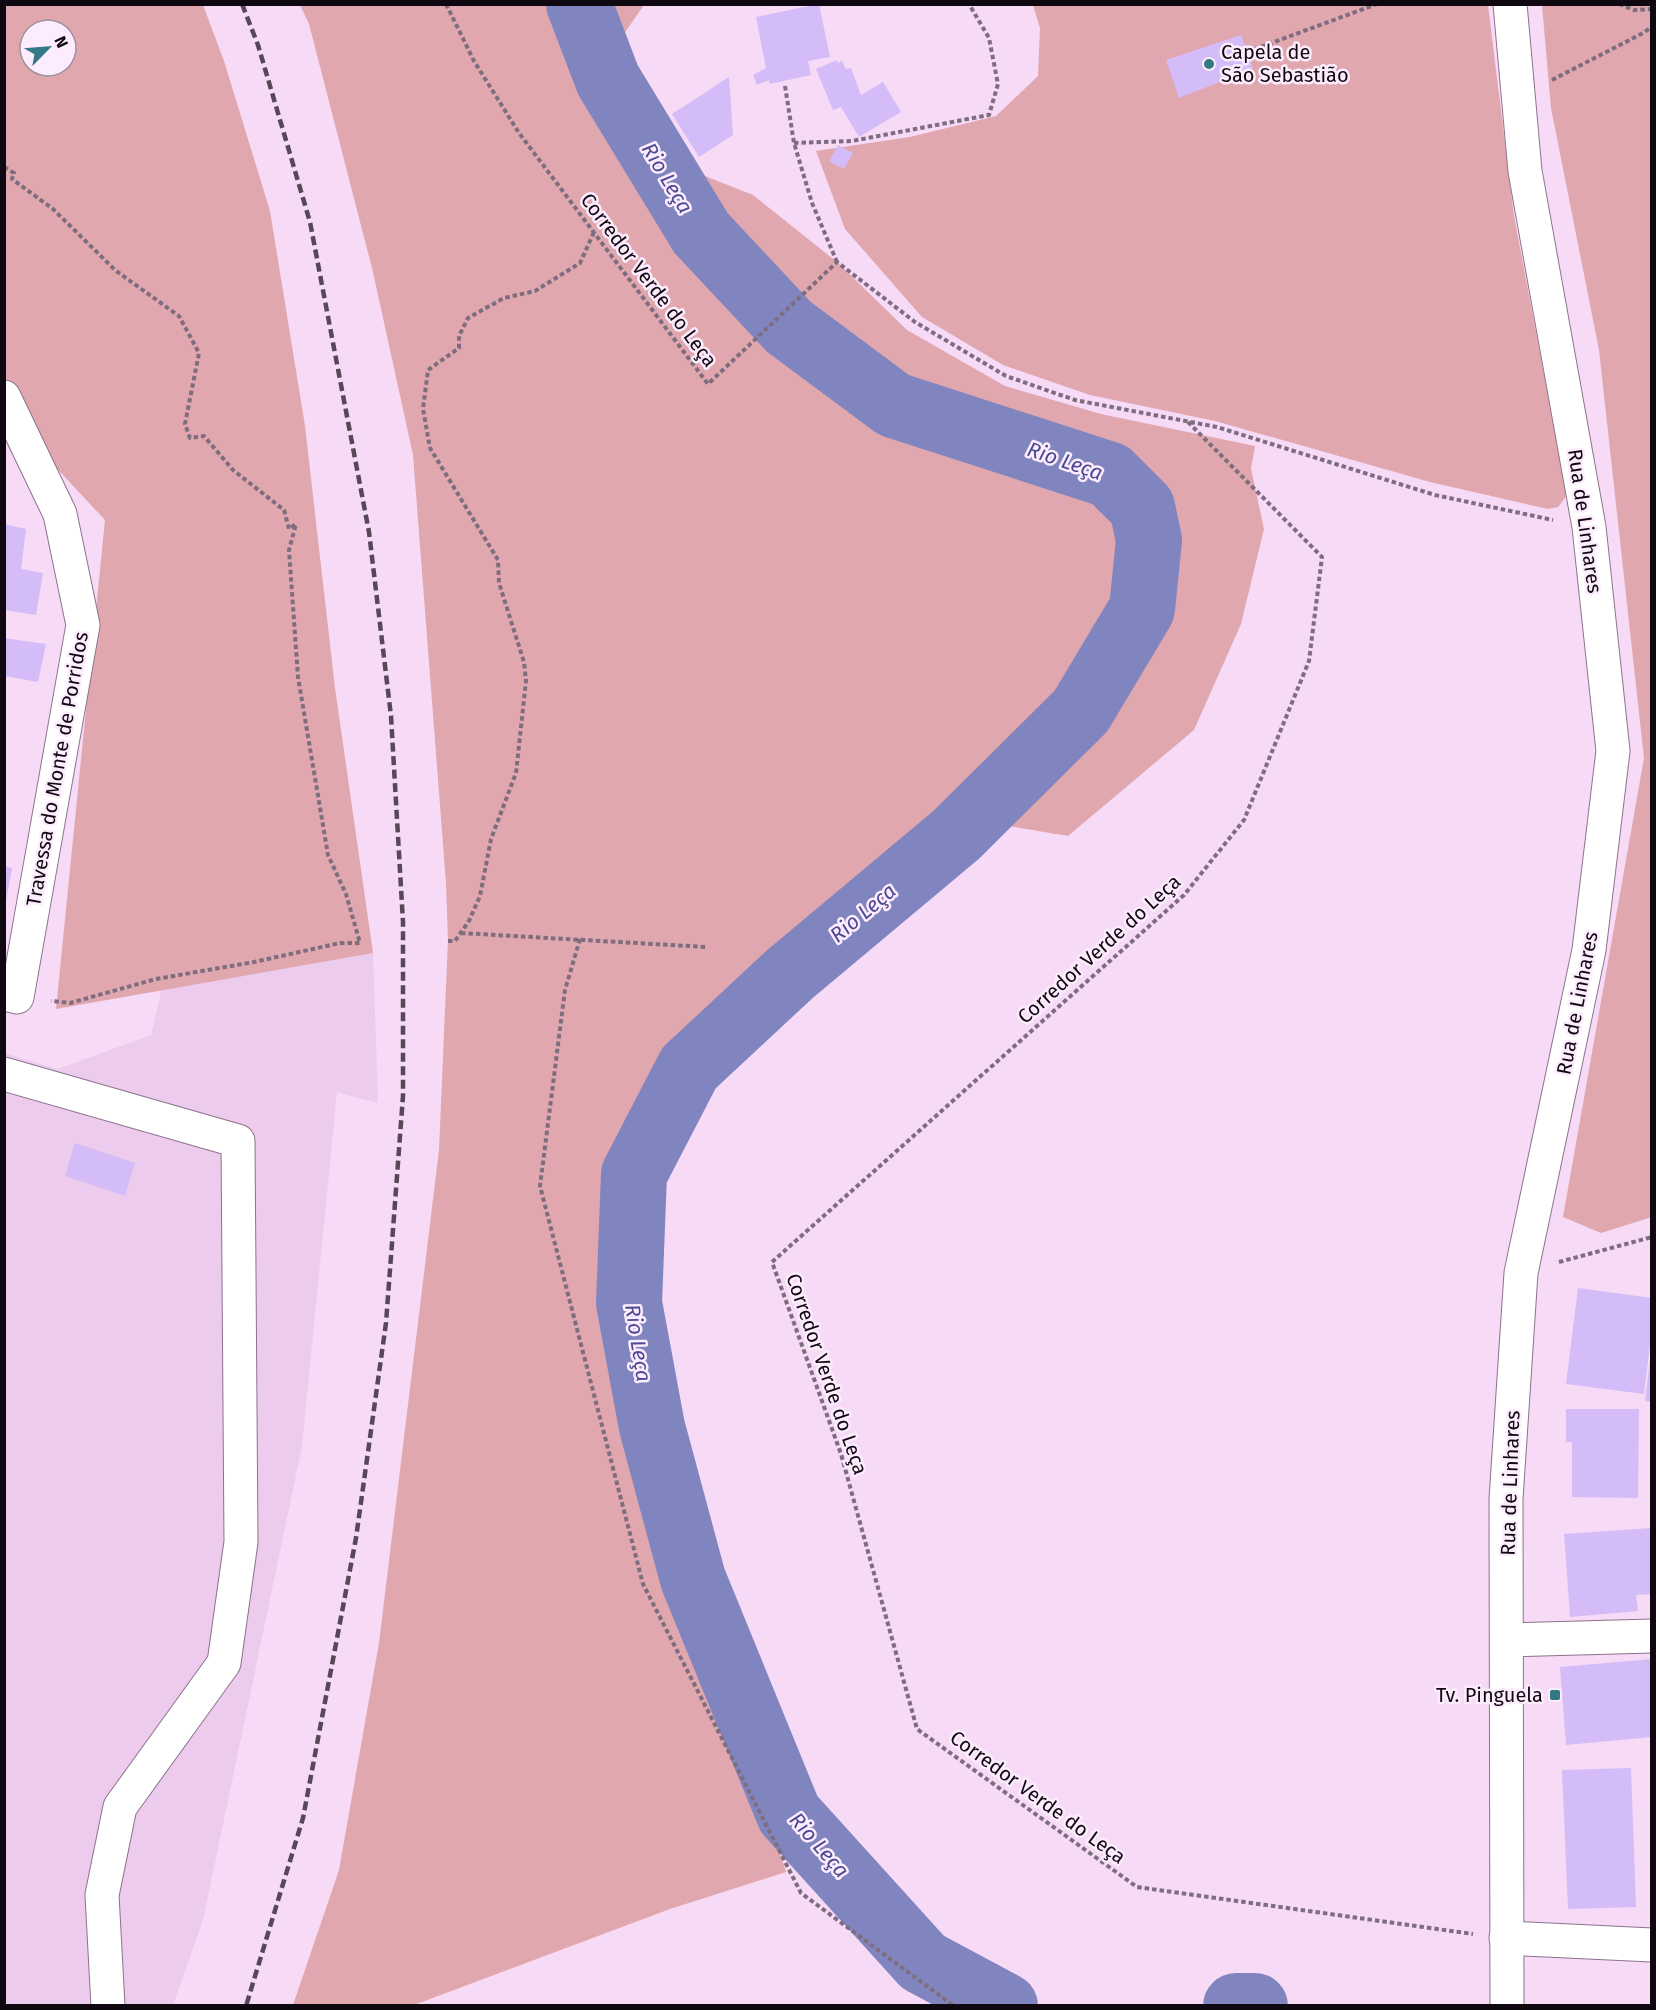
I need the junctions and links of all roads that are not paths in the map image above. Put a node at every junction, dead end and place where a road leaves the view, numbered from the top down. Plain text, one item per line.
1 (1510, 4) edge
2 (4, 397) edge
3 (11, 995) edge
4 (4, 1074) edge
5 (1652, 1636) edge
6 (1507, 1640) junction
7 (1652, 1945) edge
8 (1506, 1947) junction
9 (108, 2006) edge
10 (1506, 2006) edge

1 - 6 main road, Rua de Linhares
2 - 3 main road, Travessa do Monte de Porridos
4 - 9 main road
5 - 6 main road
6 - 8 main road, Rua de Linhares
7 - 8 main road
8 - 10 main road, Rua de Linhares

